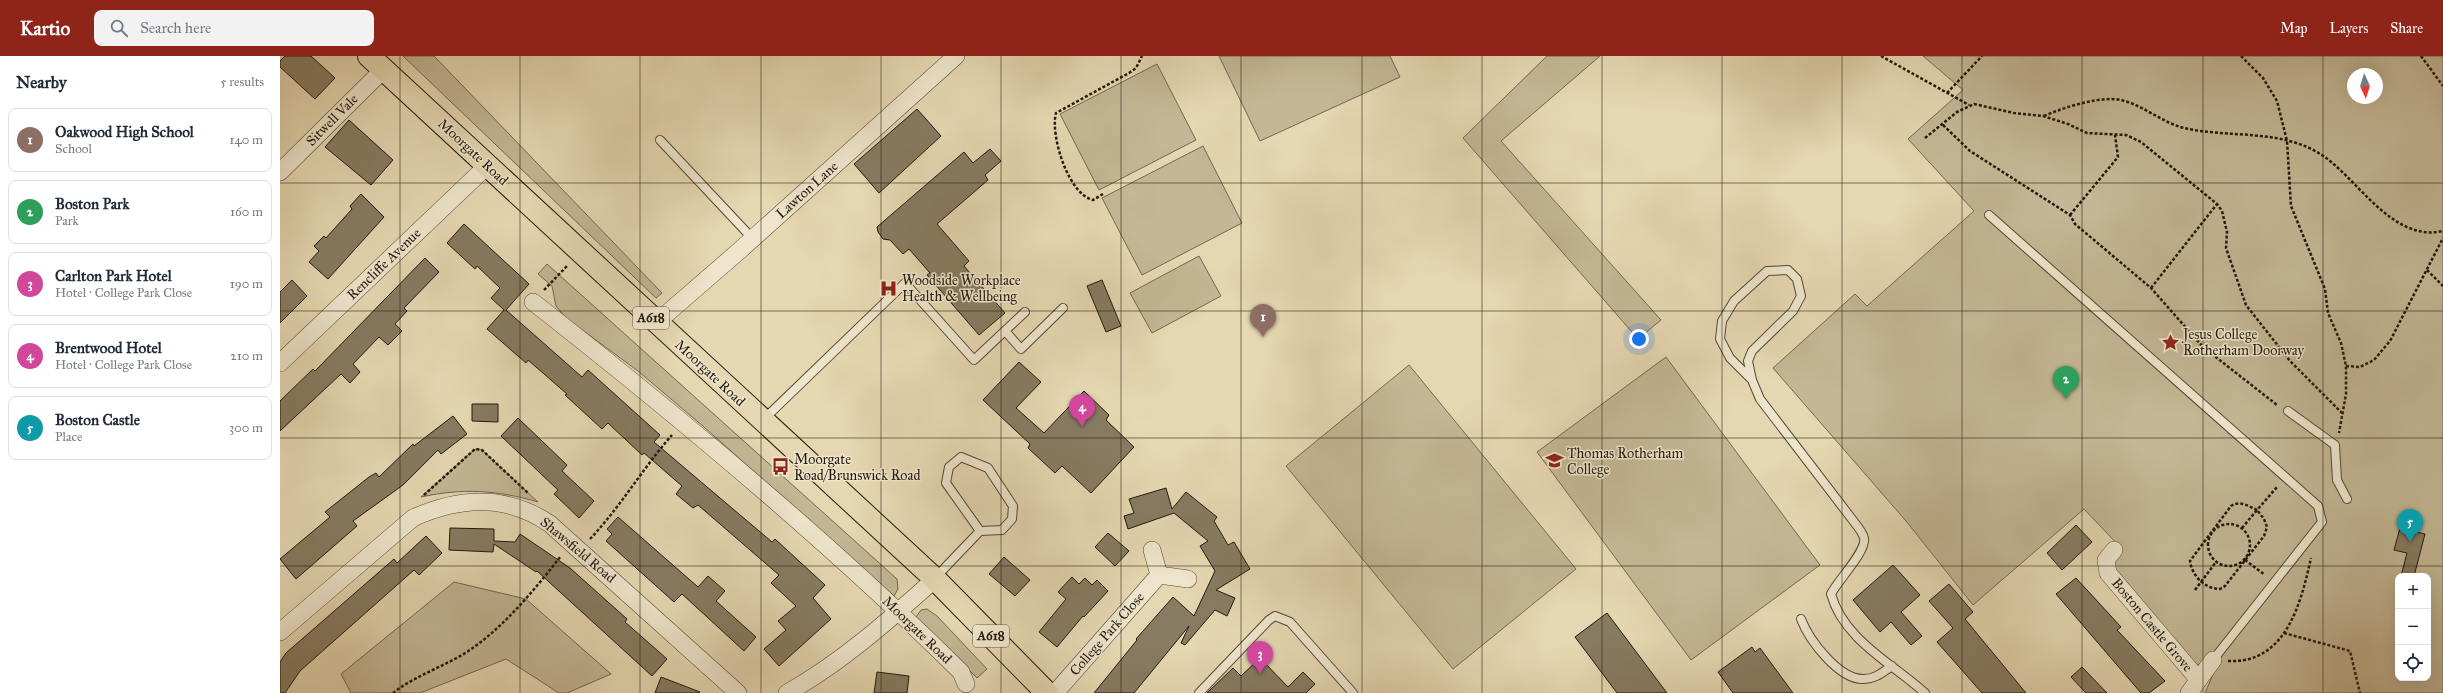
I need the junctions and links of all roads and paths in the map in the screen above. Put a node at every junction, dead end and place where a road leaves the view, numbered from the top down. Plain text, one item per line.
1 (956, 56) edge
2 (1142, 56) edge
3 (1881, 56) edge
4 (1982, 56) edge
5 (2241, 56) edge
6 (2421, 56) edge
7 (377, 62) edge
8 (2443, 86) edge
9 (1947, 93) junction
10 (1968, 105) junction
11 (2043, 116) junction
12 (1943, 125) junction
13 (2115, 135) junction
14 (1925, 138) dead end
15 (660, 140) dead end
16 (2286, 141) junction
17 (488, 165) junction
18 (280, 172) edge
19 (1103, 194) dead end
20 (2217, 204) junction
21 (1988, 215) dead end
22 (2070, 215) junction
23 (2443, 231) edge
24 (753, 238) junction
25 (2443, 238) edge
26 (581, 252) junction
27 (2427, 270) junction
28 (2443, 286) edge
29 (2151, 288) junction
30 (533, 302) joint
31 (1063, 308) dead end
32 (1025, 312) dead end
33 (656, 323) junction
34 (1005, 331) junction
35 (280, 363) edge
36 (2346, 366) junction
37 (1752, 380) junction
38 (2288, 411) joint
39 (2343, 414) junction
40 (762, 420) junction
41 (682, 422) junction
42 (2335, 445) junction
43 (2286, 476) junction
44 (533, 497) dead end
45 (2347, 499) dead end
46 (2256, 510) junction
47 (413, 518) junction
48 (2242, 528) junction
49 (980, 531) junction
50 (2212, 533) junction
51 (576, 547) junction
52 (1152, 550) dead end
53 (2114, 550) dead end
54 (2312, 557) dead end
55 (2245, 560) junction
56 (2216, 562) junction
57 (1159, 575) junction
58 (935, 579) junction
59 (1188, 579) dead end
60 (2201, 581) junction
61 (2273, 582) junction
62 (2195, 590) dead end
63 (899, 611) junction
64 (1801, 619) dead end
65 (280, 632) edge
66 (2284, 633) junction
67 (2213, 660) junction
68 (1892, 666) junction
69 (2198, 679) junction
70 (966, 688) edge
71 (393, 693) edge
72 (738, 693) edge
73 (787, 693) edge
74 (1047, 693) edge
75 (1055, 693) edge
76 (1199, 693) edge
77 (1352, 693) edge
78 (1925, 693) edge
79 (2189, 693) edge
80 (2360, 693) edge

1 - 24 street, Lawton Lane
2 - 19 path
3 - 9 path
4 - 9 path
5 - 16 path
6 - 8 path
7 - 17 main road, Moorgate Road / A618
7 - 18 street, Sitwell Vale
9 - 10 path
10 - 11 path
10 - 12 path
11 - 13 path
11 - 16 path
12 - 14 path
12 - 22 path
13 - 20 path
13 - 22 path
15 - 24 lane
16 - 23 path
16 - 36 path
17 - 26 main road, Moorgate Road / A618
17 - 35 street, Rencliffe Avenue
20 - 29 path
20 - 39 path
21 - 43 lane
22 - 29 path
24 - 33 street, Lawton Lane
25 - 27 path
26 - 30 path
26 - 33 main road, Moorgate Road / A618
27 - 28 path
27 - 36 path
29 - 38 path
30 - 41 street, Moorgate Road
31 - 34 lane
32 - 34 lane
33 - 40 main road, Moorgate Road / A618
34 - 40 lane
36 - 39 path
37 - 37 lane
37 - 68 lane
38 - 42 lane
39 - 42 path
40 - 58 main road, Moorgate Road / A618
41 - 51 path
41 - 63 street, Moorgate Road
42 - 45 lane
43 - 46 path
43 - 61 lane
44 - 47 path
46 - 48 path
46 - 50 path
46 - 55 path
47 - 51 street, Shawsfield Road
47 - 65 street, Shawsfield Road
48 - 50 path
48 - 55 path
49 - 49 lane
49 - 58 lane
50 - 56 path
50 - 60 path
51 - 71 path
51 - 72 street, Shawsfield Road
52 - 57 street
53 - 69 street, Boston Castle Grove
54 - 66 path
55 - 56 path
55 - 60 path
55 - 61 path
56 - 60 path
57 - 59 street
57 - 75 street, College Park Close
58 - 63 street
58 - 74 main road, Moorgate Road / A618
60 - 62 path
61 - 67 lane
63 - 70 street, Moorgate Road
63 - 73 street
64 - 68 lane
66 - 67 path
66 - 80 path
67 - 69 street, Boston Castle Grove
68 - 78 lane
69 - 79 street, Boston Castle Grove
76 - 77 lane

